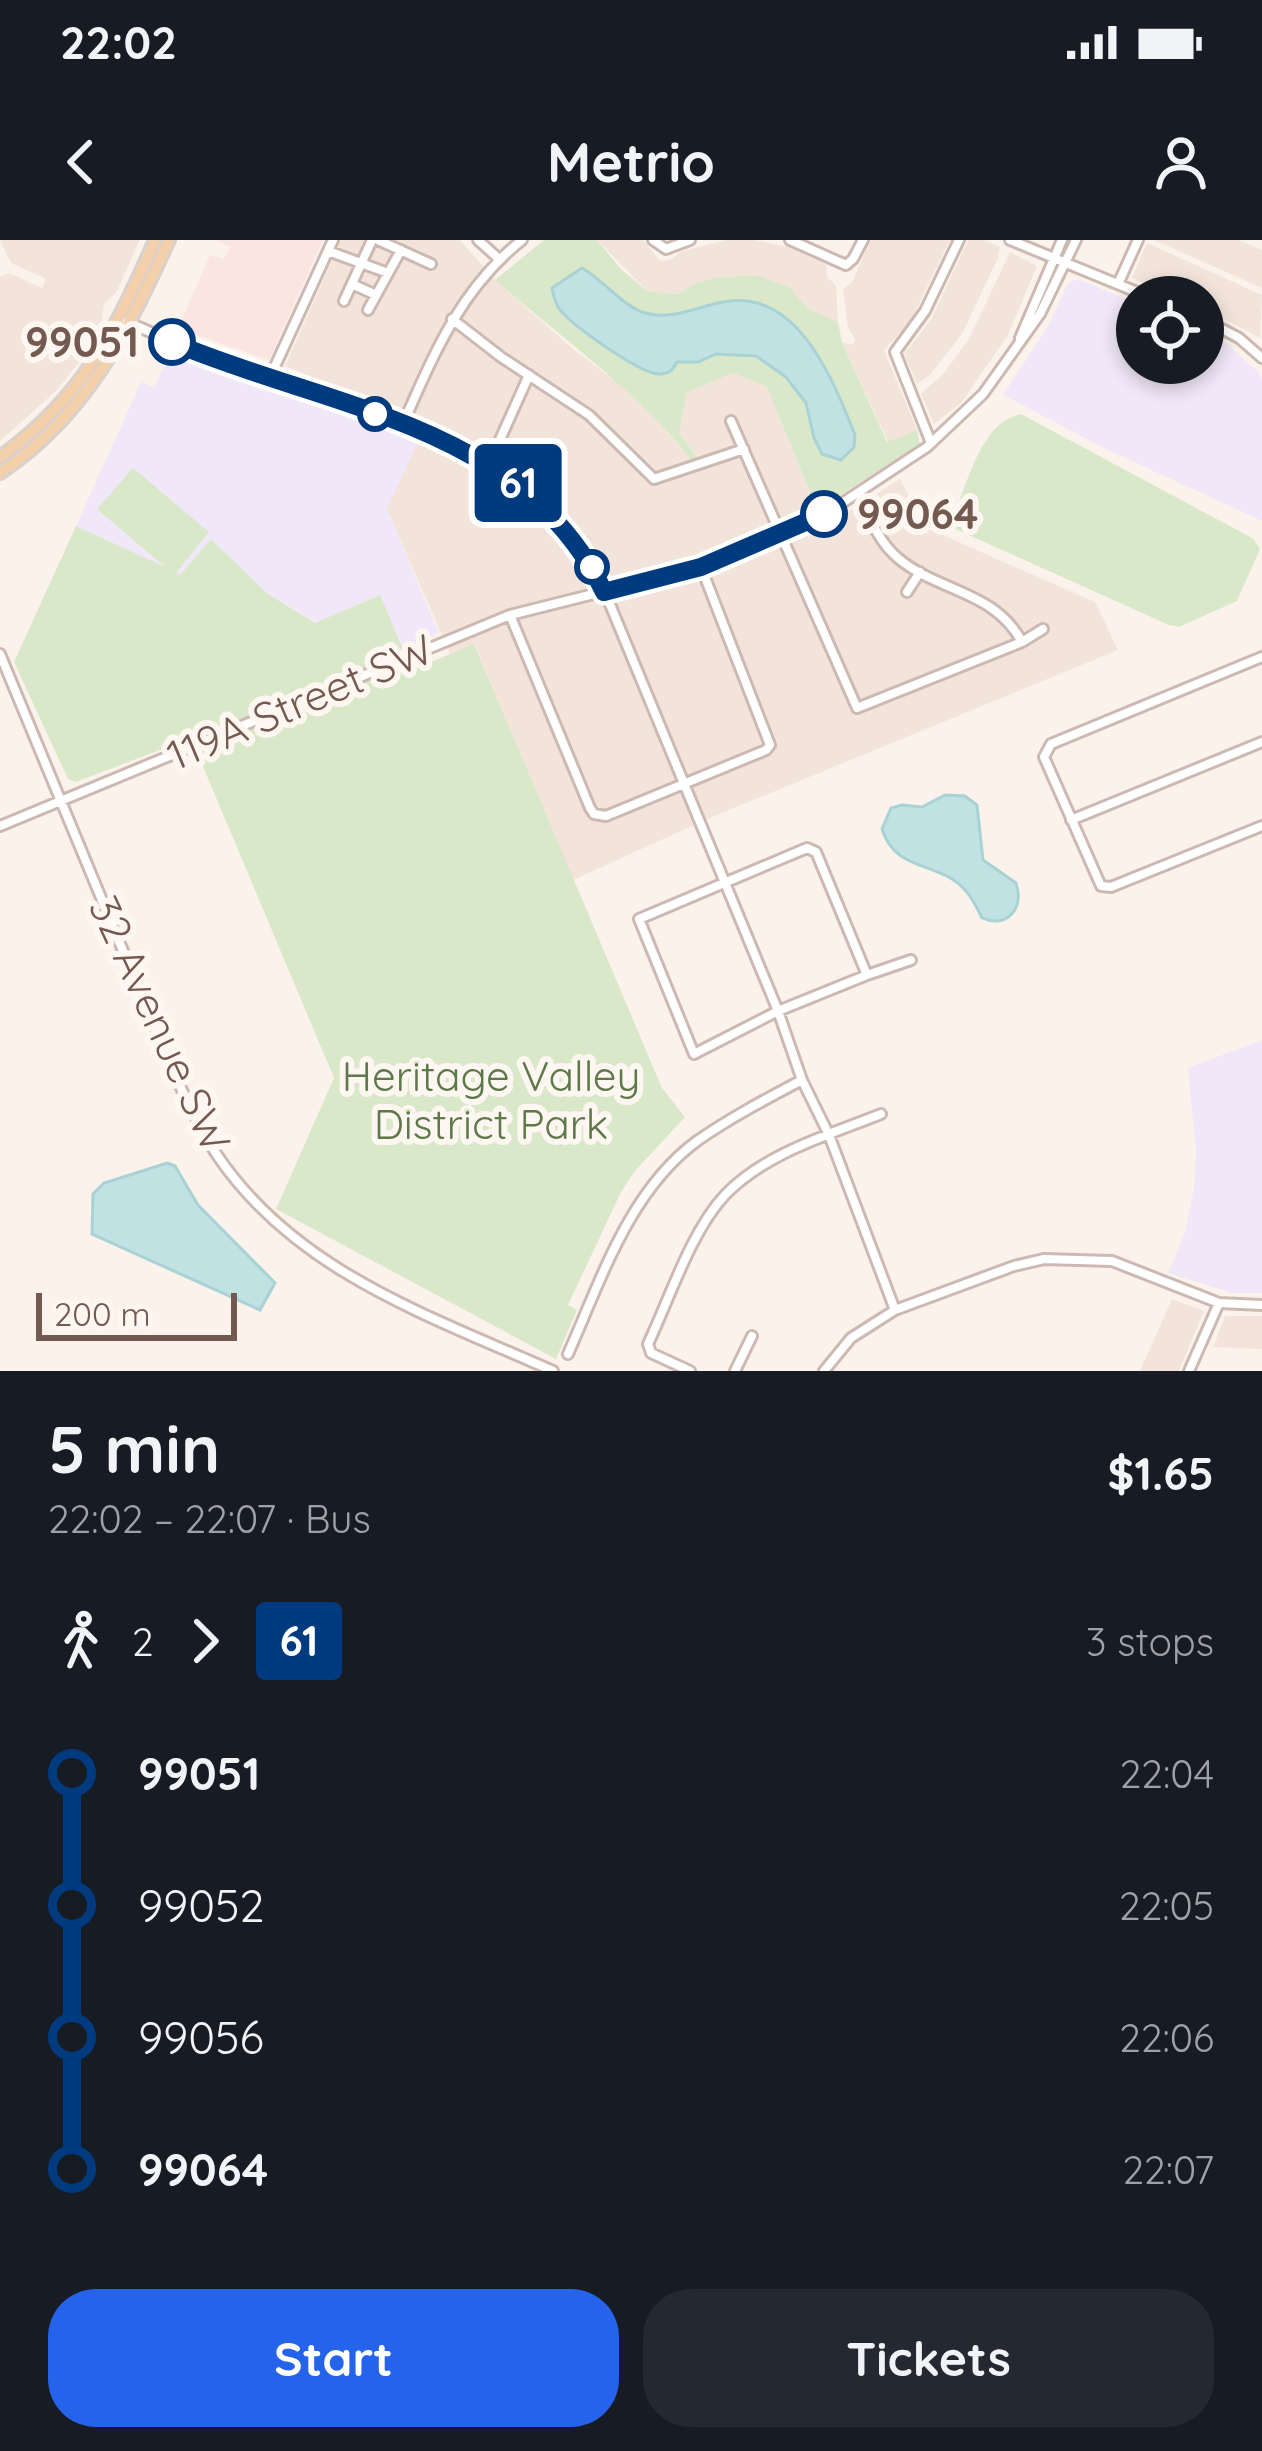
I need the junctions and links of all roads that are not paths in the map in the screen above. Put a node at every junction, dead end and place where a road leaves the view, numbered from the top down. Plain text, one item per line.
1 (155, 240) edge
2 (169, 240) edge
3 (333, 240) edge
4 (375, 240) edge
5 (478, 240) edge
6 (522, 240) edge
7 (653, 240) edge
8 (690, 240) edge
9 (790, 240) edge
10 (862, 240) edge
11 (958, 240) edge
12 (1010, 240) edge
13 (1062, 240) edge
14 (1076, 240) edge
15 (1138, 240) edge
16 (328, 250) junction
17 (400, 250) junction
18 (1054, 258) junction
19 (499, 260) junction
20 (1066, 262) junction
21 (362, 263) junction
22 (431, 264) dead end
23 (388, 273) junction
24 (1122, 276) edge
25 (1116, 283) edge
26 (352, 284) junction
27 (376, 295) junction
28 (344, 301) dead end
29 (368, 310) dead end
30 (452, 319) junction
31 (126, 321) junction
32 (1224, 330) edge
33 (1016, 348) junction
34 (1261, 354) edge
35 (271, 375) junction
36 (529, 375) junction
37 (731, 422) dead end
38 (402, 426) junction
39 (931, 443) junction
40 (744, 449) junction
41 (0, 457) edge
42 (489, 464) junction
43 (0, 473) edge
44 (860, 494) junction
45 (781, 536) junction
46 (701, 567) junction
47 (920, 572) junction
48 (604, 592) junction
49 (907, 592) dead end
50 (510, 615) junction
51 (1043, 629) dead end
52 (1022, 642) junction
53 (0, 654) edge
54 (1262, 657) edge
55 (1262, 742) edge
56 (684, 784) junction
57 (61, 802) junction
58 (1071, 820) junction
59 (0, 826) edge
60 (1262, 826) edge
61 (724, 884) junction
62 (910, 960) dead end
63 (867, 975) junction
64 (778, 1011) junction
65 (802, 1081) junction
66 (881, 1114) dead end
67 (829, 1135) junction
68 (1219, 1303) junction
69 (1262, 1305) edge
70 (895, 1310) junction
71 (752, 1336) dead end
72 (568, 1354) dead end
73 (553, 1371) edge
74 (690, 1371) edge
75 (735, 1371) edge
76 (824, 1371) edge
77 (1189, 1371) edge

1 - 31 main road
2 - 31 main road
3 - 16 street
4 - 17 street
4 - 21 street
5 - 19 street
6 - 19 street
7 - 8 street
9 - 10 street
11 - 39 street
12 - 18 street
13 - 18 street
14 - 20 street
15 - 24 street
16 - 21 street
16 - 35 street
17 - 22 street
17 - 23 street
18 - 20 street
18 - 33 street
19 - 30 street
20 - 25 street
20 - 33 street
21 - 23 street
21 - 26 street
23 - 27 street
26 - 27 street
26 - 28 street
27 - 29 street
30 - 36 street
30 - 38 street
31 - 35 street
31 - 41 main road
31 - 43 main road
32 - 34 street
33 - 39 street, 119A Street SW
35 - 38 street
36 - 40 street
36 - 42 street
37 - 40 street
38 - 42 street
39 - 44 street, 119A Street SW
40 - 45 street
42 - 48 street
44 - 45 street, 119A Street SW
44 - 47 street
45 - 46 street, 119A Street SW
45 - 52 street
46 - 48 street, 119A Street SW
46 - 56 street
47 - 49 street
47 - 52 street
48 - 50 street, 119A Street SW
48 - 56 street
50 - 56 street
50 - 57 street, 119A Street SW
51 - 52 street
53 - 57 street, 32 Avenue SW
54 - 58 street
55 - 58 street
56 - 61 street
57 - 59 street, 119A Street SW
57 - 73 street, 32 Avenue SW
58 - 60 street
61 - 63 street
61 - 64 street
61 - 64 street
62 - 63 street
63 - 64 street
64 - 65 street
65 - 67 street
65 - 72 street
66 - 67 street
67 - 70 street
67 - 74 street
68 - 69 street
68 - 70 street
68 - 77 street
70 - 76 street
71 - 75 street

